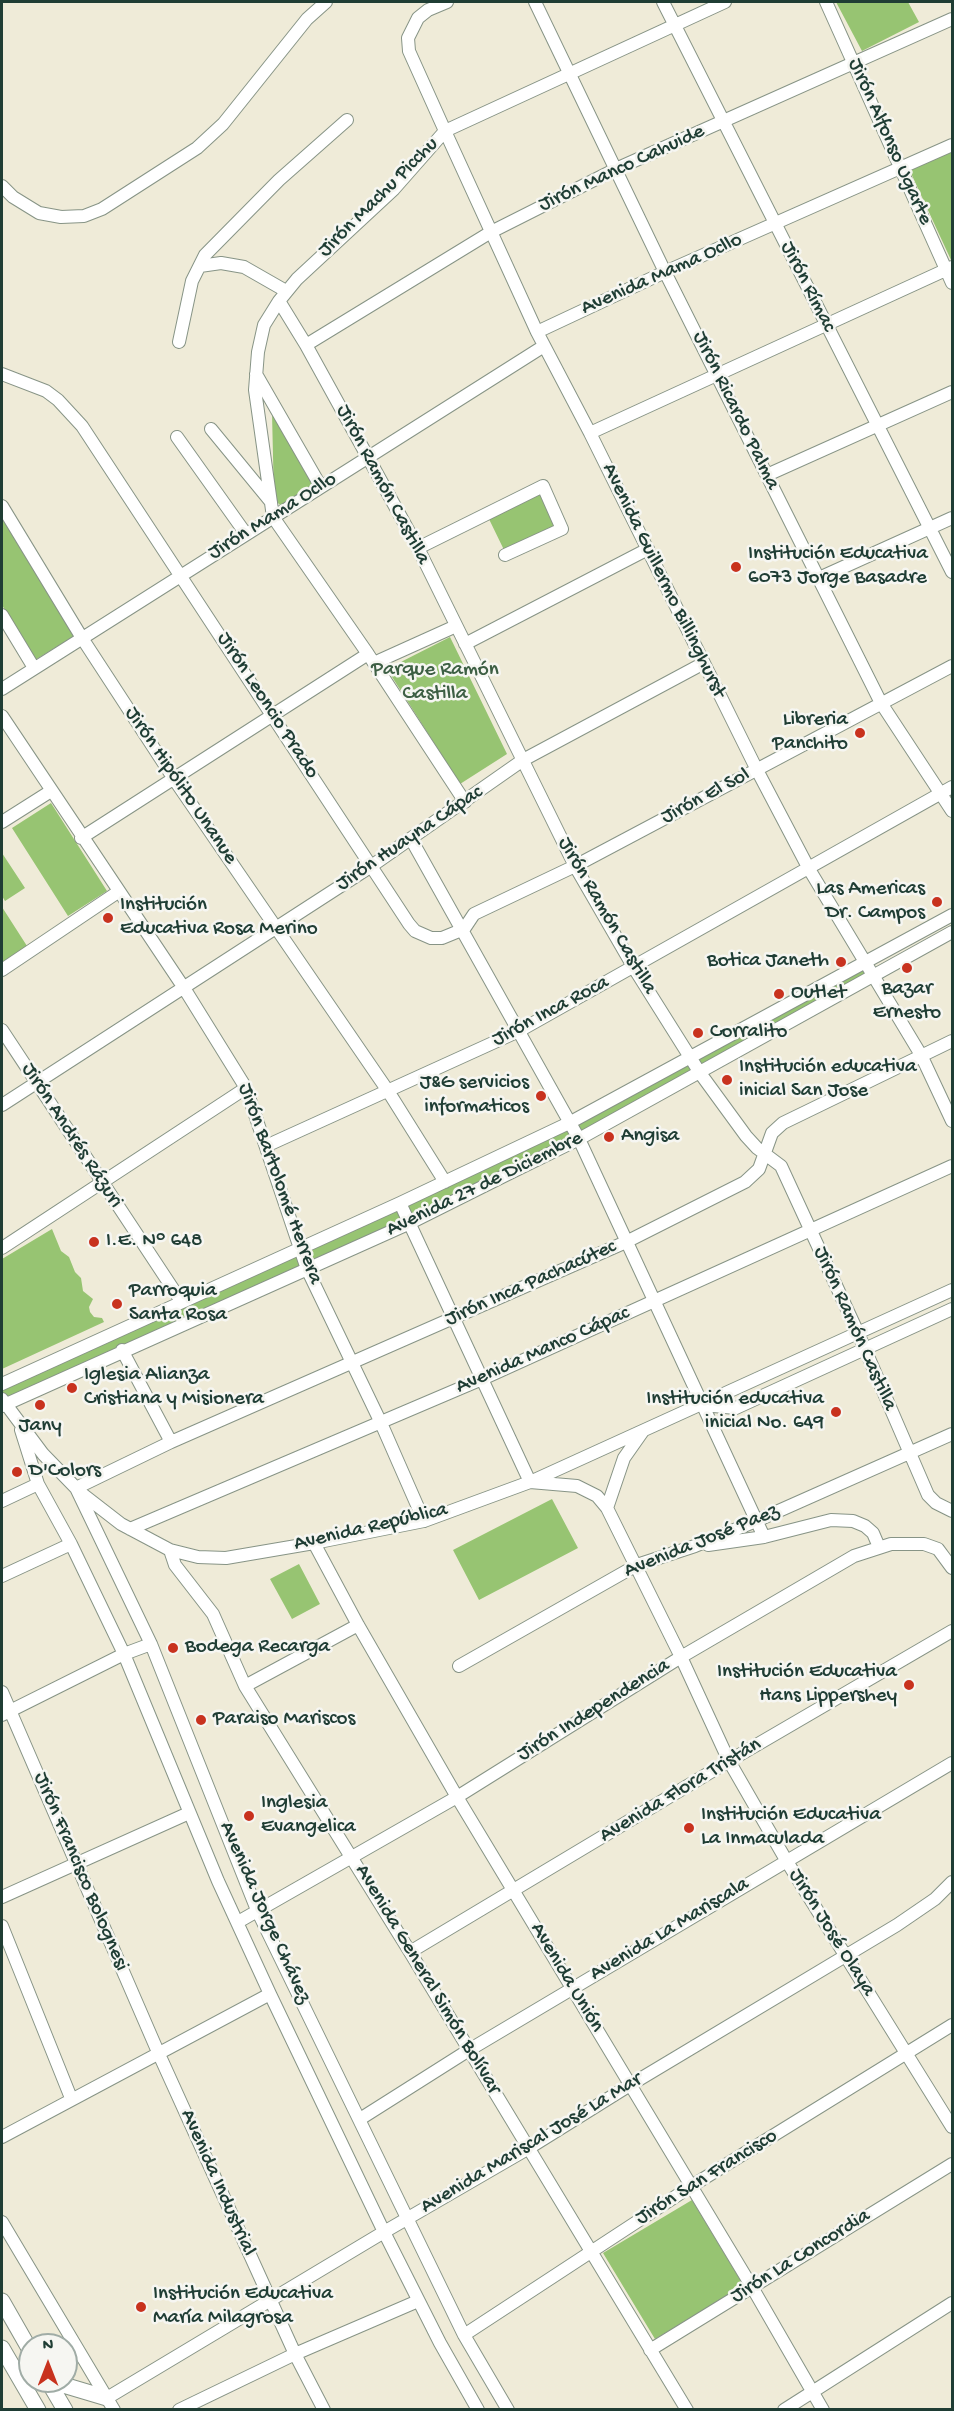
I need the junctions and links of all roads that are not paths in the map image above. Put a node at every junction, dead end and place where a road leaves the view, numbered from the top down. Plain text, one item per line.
1 (326, 2) edge
2 (447, 2) edge
3 (535, 2) edge
4 (663, 2) edge
5 (725, 2) edge
6 (826, 2) edge
7 (952, 19) edge
8 (675, 25) junction
9 (854, 63) junction
10 (569, 74) junction
11 (347, 120) dead end
12 (724, 121) junction
13 (445, 131) junction
14 (952, 145) edge
15 (901, 168) junction
16 (616, 169) junction
17 (2, 186) edge
18 (776, 224) junction
19 (491, 232) junction
20 (200, 266) junction
21 (950, 268) edge
22 (665, 272) junction
23 (952, 283) edge
24 (282, 296) junction
25 (827, 325) junction
26 (537, 332) junction
27 (179, 342) dead end
28 (306, 345) junction
29 (544, 346) junction
30 (256, 374) junction
31 (2, 375) edge
32 (718, 375) junction
33 (952, 392) edge
34 (878, 425) junction
35 (211, 429) dead end
36 (590, 433) junction
37 (177, 437) dead end
38 (368, 457) junction
39 (767, 475) junction
40 (321, 487) junction
41 (271, 502) junction
42 (2, 506) edge
43 (273, 517) junction
44 (952, 518) edge
45 (930, 528) junction
46 (246, 534) junction
47 (418, 548) junction
48 (648, 549) junction
49 (505, 555) dead end
50 (952, 572) edge
51 (181, 576) junction
52 (817, 579) junction
53 (2, 615) edge
54 (456, 626) junction
55 (82, 638) junction
56 (465, 644) junction
57 (371, 658) junction
58 (704, 663) junction
59 (952, 666) edge
60 (34, 668) junction
61 (2, 689) edge
62 (881, 703) junction
63 (273, 715) junction
64 (2, 716) edge
65 (523, 760) junction
66 (756, 770) junction
67 (174, 778) junction
68 (952, 788) edge
69 (51, 791) junction
70 (941, 794) junction
71 (465, 802) junction
72 (952, 811) edge
73 (2, 822) edge
74 (81, 837) junction
75 (411, 839) junction
76 (576, 866) junction
77 (370, 867) junction
78 (809, 869) junction
79 (118, 892) junction
80 (952, 915) edge
81 (276, 928) junction
82 (464, 929) junction
83 (952, 932) edge
84 (865, 964) junction
85 (634, 968) junction
86 (2, 970) edge
87 (872, 976) junction
88 (184, 988) junction
89 (2, 1030) edge
90 (519, 1031) junction
91 (952, 1041) edge
92 (921, 1055) junction
93 (691, 1058) junction
94 (700, 1073) junction
95 (36, 1082) junction
96 (246, 1088) junction
97 (388, 1090) junction
98 (2, 1105) edge
99 (952, 1121) edge
100 (569, 1123) junction
101 (579, 1139) junction
102 (266, 1146) junction
103 (766, 1155) junction
104 (496, 1158) junction
105 (952, 1166) edge
106 (504, 1176) junction
107 (445, 1182) junction
108 (102, 1183) junction
109 (400, 1203) junction
110 (410, 1223) junction
111 (810, 1230) junction
112 (4, 1242) edge
113 (626, 1242) junction
114 (300, 1248) junction
115 (307, 1269) junction
116 (952, 1290) edge
117 (181, 1301) junction
118 (654, 1302) junction
119 (952, 1309) edge
120 (454, 1318) junction
121 (858, 1333) junction
122 (865, 1349) junction
123 (122, 1350) junction
124 (353, 1363) junction
125 (482, 1379) junction
126 (2, 1384) edge
127 (3, 1403) edge
128 (701, 1405) junction
129 (18, 1420) junction
130 (381, 1423) junction
131 (642, 1431) junction
132 (952, 1434) edge
133 (171, 1442) junction
134 (908, 1453) junction
135 (530, 1482) junction
136 (38, 1484) junction
137 (76, 1488) junction
138 (2, 1501) edge
139 (608, 1508) junction
140 (952, 1511) edge
141 (424, 1521) junction
142 (756, 1521) junction
143 (130, 1529) junction
144 (764, 1538) junction
145 (314, 1543) junction
146 (71, 1544) junction
147 (695, 1546) junction
148 (879, 1547) junction
149 (170, 1550) junction
150 (637, 1565) junction
151 (952, 1568) edge
152 (2, 1576) edge
153 (358, 1625) junction
154 (952, 1631) edge
155 (152, 1644) junction
156 (124, 1654) junction
157 (681, 1657) junction
158 (459, 1666) dead end
159 (245, 1686) junction
160 (2, 1692) edge
161 (6, 1713) edge
162 (729, 1761) junction
163 (952, 1763) edge
164 (457, 1797) junction
165 (189, 1813) junction
166 (351, 1857) junction
167 (786, 1860) junction
168 (76, 1864) junction
169 (952, 1882) edge
170 (513, 1891) junction
171 (2, 1897) edge
172 (257, 1910) junction
173 (238, 1922) junction
174 (2, 1926) edge
175 (410, 1952) junction
176 (846, 1955) junction
177 (573, 1988) junction
178 (270, 1994) junction
179 (952, 2025) edge
180 (469, 2050) junction
181 (158, 2052) junction
182 (908, 2053) junction
183 (630, 2085) junction
184 (71, 2098) junction
185 (360, 2119) junction
186 (952, 2127) edge
187 (2, 2136) edge
188 (530, 2148) junction
189 (952, 2164) edge
190 (690, 2187) junction
191 (409, 2218) junction
192 (2, 2222) edge
193 (384, 2232) junction
194 (590, 2252) junction
195 (752, 2287) junction
196 (2, 2301) edge
197 (271, 2301) junction
198 (418, 2301) junction
199 (952, 2303) edge
200 (20, 2333) edge
201 (464, 2335) junction
202 (2, 2348) edge
203 (650, 2350) junction
204 (295, 2354) junction
205 (812, 2391) junction
206 (78, 2392) edge
207 (56, 2393) edge
208 (110, 2404) edge
209 (38, 2409) edge
210 (65, 2409) edge
211 (179, 2409) edge
212 (324, 2409) edge
213 (478, 2409) edge
214 (508, 2409) edge
215 (687, 2409) edge
216 (784, 2409) edge
217 (823, 2409) edge

1 - 17 street
2 - 13 street, Avenida Guillermo Billinghurst
3 - 10 street, Jirón Ricardo Palma
4 - 8 street, Jirón Rímac
5 - 8 street, Jirón Machu Picchu
6 - 9 street, Jirón Alfonso Ugarte
7 - 9 street, Jirón Manco Cahuide
8 - 10 street, Jirón Machu Picchu
8 - 12 street, Jirón Rímac
9 - 12 street, Jirón Manco Cahuide
9 - 15 street, Jirón Alfonso Ugarte
10 - 13 street, Jirón Machu Picchu
10 - 16 street, Jirón Ricardo Palma
11 - 20 street
12 - 16 street, Jirón Manco Cahuide
12 - 18 street, Jirón Rímac
13 - 19 street, Avenida Guillermo Billinghurst
13 - 24 street, Jirón Machu Picchu
14 - 15 street, Avenida Mama Ocllo
15 - 18 street, Avenida Mama Ocllo
15 - 21 street, Jirón Alfonso Ugarte
16 - 19 street, Jirón Manco Cahuide
16 - 22 street, Jirón Ricardo Palma
18 - 22 street, Avenida Mama Ocllo
18 - 25 street, Jirón Rímac
19 - 26 street, Avenida Guillermo Billinghurst
19 - 28 street, Jirón Manco Cahuide
20 - 24 street
20 - 27 street
21 - 23 street, Jirón Alfonso Ugarte
21 - 25 street
22 - 26 street, Avenida Mama Ocllo
22 - 32 street, Jirón Ricardo Palma
24 - 28 street, Jirón Ramón Castilla
24 - 30 street, Jirón Machu Picchu
25 - 32 street
25 - 34 street, Jirón Rímac
26 - 29 street, Avenida Guillermo Billinghurst
28 - 38 street, Jirón Ramón Castilla
29 - 36 street, Avenida Guillermo Billinghurst
29 - 38 street, Jirón Mama Ocllo
30 - 40 street
30 - 41 street, Jirón Machu Picchu
31 - 51 street, Jirón Leoncio Prado
32 - 36 street
32 - 39 street, Jirón Ricardo Palma
33 - 34 street
34 - 39 street
34 - 45 street, Jirón Rímac
35 - 41 street
36 - 48 street, Avenida Guillermo Billinghurst
37 - 46 street
38 - 40 street, Jirón Mama Ocllo
38 - 47 street, Jirón Ramón Castilla
39 - 52 street, Jirón Ricardo Palma
40 - 43 street, Jirón Mama Ocllo
41 - 43 street, Jirón Machu Picchu
42 - 55 street, Jirón Hipólito Unanue
43 - 46 street, Jirón Mama Ocllo
43 - 57 street
44 - 45 street
45 - 50 street, Jirón Rímac
45 - 52 street
46 - 51 street, Jirón Mama Ocllo
47 - 49 street
47 - 54 street, Jirón Ramón Castilla
48 - 56 street
48 - 58 street, Avenida Guillermo Billinghurst
51 - 55 street, Jirón Mama Ocllo
51 - 63 street, Jirón Leoncio Prado
52 - 62 street, Jirón Ricardo Palma
53 - 60 street
54 - 56 street, Jirón Ramón Castilla
54 - 57 street
55 - 60 street, Jirón Mama Ocllo
55 - 67 street, Jirón Hipólito Unanue
56 - 65 street, Jirón Ramón Castilla
57 - 63 street
57 - 71 street
58 - 65 street, Jirón Huayna Cápac
58 - 66 street, Avenida Guillermo Billinghurst
59 - 62 street, Jirón El Sol
60 - 61 street, Jirón Mama Ocllo
62 - 66 street, Jirón El Sol
62 - 70 street, Jirón Ricardo Palma
63 - 67 street
63 - 77 street, Jirón Leoncio Prado
64 - 69 street, Jirón Bartolomé Herrera
65 - 71 street, Jirón Huayna Cápac
65 - 76 street, Jirón Ramón Castilla
66 - 76 street, Jirón El Sol
66 - 78 street, Avenida Guillermo Billinghurst
67 - 74 street
67 - 81 street, Jirón Hipólito Unanue
68 - 70 street, Jirón Inca Roca
69 - 73 street
69 - 74 street, Jirón Bartolomé Herrera
70 - 72 street, Jirón Ricardo Palma
70 - 78 street, Jirón Inca Roca
71 - 75 street, Jirón Huayna Cápac
74 - 79 street, Jirón Bartolomé Herrera
75 - 77 street, Jirón Huayna Cápac
75 - 82 street
76 - 82 street, Jirón El Sol
76 - 85 street, Jirón Ramón Castilla
77 - 81 street, Jirón Huayna Cápac
77 - 82 street, Jirón Leoncio Prado
78 - 84 street, Avenida Guillermo Billinghurst
78 - 85 street, Jirón Inca Roca
79 - 86 street
79 - 88 street, Jirón Bartolomé Herrera
80 - 84 street, Avenida 27 de Diciembre
81 - 88 street, Jirón Huayna Cápac
81 - 97 street, Jirón Hipólito Unanue
82 - 90 street
83 - 87 street, Avenida 27 de Diciembre
84 - 87 street, Avenida Guillermo Billinghurst
84 - 93 street, Avenida 27 de Diciembre
85 - 90 street, Jirón Inca Roca
85 - 93 street, Jirón Ramón Castilla
87 - 92 street, Avenida Guillermo Billinghurst
87 - 94 street, Avenida 27 de Diciembre
88 - 95 street, Jirón Huayna Cápac
88 - 96 street, Jirón Bartolomé Herrera
89 - 95 street, Jirón Andrés Rázuri
90 - 97 street, Jirón Inca Roca
90 - 100 street
91 - 92 street, Jirón Inca Pachacútec
92 - 99 street, Avenida Guillermo Billinghurst
92 - 103 street, Jirón Inca Pachacútec
93 - 94 street, Jirón Ramón Castilla
93 - 100 street, Avenida 27 de Diciembre
94 - 101 street, Avenida 27 de Diciembre
94 - 103 street, Jirón Ramón Castilla
95 - 98 street, Jirón Huayna Cápac
95 - 108 street, Jirón Andrés Rázuri
96 - 102 street, Jirón Bartolomé Herrera
96 - 108 street
97 - 102 street, Jirón Inca Roca
97 - 107 street, Jirón Hipólito Unanue
100 - 101 street
100 - 104 street, Avenida 27 de Diciembre
101 - 106 street, Avenida 27 de Diciembre
101 - 113 street
102 - 114 street, Jirón Bartolomé Herrera
103 - 111 street, Jirón Ramón Castilla
103 - 113 street, Jirón Inca Pachacútec
104 - 106 street
104 - 107 street, Avenida 27 de Diciembre
105 - 111 street, Avenida Manco Cápac
106 - 110 street, Avenida 27 de Diciembre
107 - 109 street, Avenida 27 de Diciembre
108 - 112 street
108 - 117 street, Jirón Andrés Rázuri
109 - 110 street
109 - 114 street, Avenida 27 de Diciembre
110 - 115 street, Avenida 27 de Diciembre
110 - 120 street
111 - 118 street, Avenida Manco Cápac
111 - 121 street, Jirón Ramón Castilla
113 - 118 street
113 - 120 street, Jirón Inca Pachacútec
114 - 115 street, Jirón Bartolomé Herrera
114 - 117 street, Avenida 27 de Diciembre
115 - 123 street, Avenida 27 de Diciembre
115 - 124 street, Jirón Bartolomé Herrera
116 - 121 street, Avenida República
117 - 126 street, Avenida 27 de Diciembre
118 - 125 street, Avenida Manco Cápac
118 - 128 street
119 - 122 street, Avenida República
120 - 124 street, Jirón Inca Pachacútec
120 - 125 street
121 - 122 street, Jirón Ramón Castilla
121 - 128 street, Avenida República
122 - 128 street, Avenida República
122 - 134 street, Jirón Ramón Castilla
123 - 127 street, Avenida 27 de Diciembre
123 - 133 street
124 - 130 street, Jirón Bartolomé Herrera
124 - 133 street, Jirón Inca Pachacútec
125 - 130 street, Avenida Manco Cápac
125 - 135 street
127 - 129 street, Avenida Jorge Chávez
128 - 131 street, Avenida República
128 - 142 street
129 - 136 street, Avenida Jorge Chávez
129 - 137 street, Avenida Jorge Chávez
130 - 141 street, Jirón Bartolomé Herrera
130 - 143 street, Avenida Manco Cápac
131 - 135 street, Avenida República
131 - 139 street
132 - 134 street, Avenida José Paez
133 - 137 street, Jirón Inca Pachacútec
134 - 140 street, Jirón Ramón Castilla
134 - 142 street, Avenida José Paez
135 - 139 street, Jirón José Olaya
135 - 141 street, Avenida República
136 - 138 street
136 - 146 street, Avenida Jorge Chávez
137 - 143 street, Avenida República
137 - 155 street, Avenida Jorge Chávez
139 - 150 street, Jirón José Olaya
141 - 145 street, Avenida República
142 - 144 street
142 - 147 street, Avenida José Paez
143 - 149 street, Avenida República
144 - 147 street
144 - 148 street
145 - 149 street, Avenida República
145 - 153 street, Avenida Unión
146 - 152 street
146 - 156 street, Avenida Jorge Chávez
147 - 150 street, Avenida José Paez
148 - 151 street, Jirón Independencia
148 - 157 street, Jirón Independencia
149 - 159 street, Avenida General Simón Bolívar
150 - 157 street, Jirón José Olaya
150 - 158 street, Avenida José Paez
153 - 159 street
153 - 164 street, Avenida Unión
154 - 162 street, Avenida Flora Tristán
155 - 156 street
155 - 172 street, Avenida Jorge Chávez
156 - 161 street
156 - 165 street, Avenida Jorge Chávez
157 - 162 street, Jirón José Olaya
157 - 164 street, Jirón Independencia
159 - 166 street, Avenida General Simón Bolívar
160 - 161 street, Jirón Francisco Bolognesi
161 - 168 street, Jirón Francisco Bolognesi
162 - 167 street, Jirón José Olaya
162 - 170 street, Avenida Flora Tristán
163 - 167 street, Avenida La Mariscala
164 - 166 street, Jirón Independencia
164 - 170 street, Avenida Unión
165 - 168 street
165 - 173 street, Avenida Jorge Chávez
166 - 172 street, Jirón Independencia
166 - 175 street, Avenida General Simón Bolívar
167 - 176 street, Jirón José Olaya
167 - 177 street, Avenida La Mariscala
168 - 171 street
168 - 181 street, Jirón Francisco Bolognesi
169 - 176 street, Avenida Mariscal José La Mar
170 - 175 street, Avenida Flora Tristán
170 - 177 street, Avenida Unión
172 - 173 street, Jirón Independencia
172 - 185 street, Avenida Jorge Chávez
173 - 178 street, Avenida Jorge Chávez
174 - 184 street
175 - 180 street, Avenida General Simón Bolívar
176 - 182 street, Jirón José Olaya
176 - 183 street, Avenida Mariscal José La Mar
177 - 180 street, Avenida La Mariscala
177 - 183 street, Avenida Unión
178 - 181 street
178 - 193 street, Avenida Jorge Chávez
179 - 182 street, Jirón San Francisco
180 - 185 street, Avenida La Mariscala
180 - 188 street, Avenida General Simón Bolívar
181 - 184 street
181 - 197 street, Avenida Industrial
182 - 186 street, Jirón José Olaya
182 - 190 street, Jirón San Francisco
183 - 188 street, Avenida Mariscal José La Mar
183 - 190 street, Avenida Unión
184 - 187 street
185 - 191 street, Avenida Jorge Chávez
188 - 191 street, Avenida Mariscal José La Mar
188 - 194 street, Avenida General Simón Bolívar
189 - 195 street, Jirón La Concordia
190 - 194 street, Jirón San Francisco
190 - 195 street, Avenida Unión
191 - 193 street, Avenida Mariscal José La Mar
191 - 201 street, Avenida Jorge Chávez
192 - 208 street
193 - 197 street, Avenida Mariscal José La Mar
193 - 198 street, Avenida Jorge Chávez
194 - 201 street, Jirón San Francisco
194 - 203 street, Avenida General Simón Bolívar
195 - 203 street, Jirón La Concordia
195 - 205 street, Avenida Unión
196 - 200 main road
197 - 204 street, Avenida Industrial
197 - 208 street, Avenida Mariscal José La Mar
198 - 204 street
198 - 213 street, Avenida Jorge Chávez
199 - 205 street
201 - 214 street, Avenida Jorge Chávez
202 - 209 main road
203 - 215 street, Avenida General Simón Bolívar
204 - 211 street
204 - 212 street, Avenida Industrial
205 - 216 street
205 - 217 street, Avenida Unión
206 - 208 main road
207 - 210 main road

